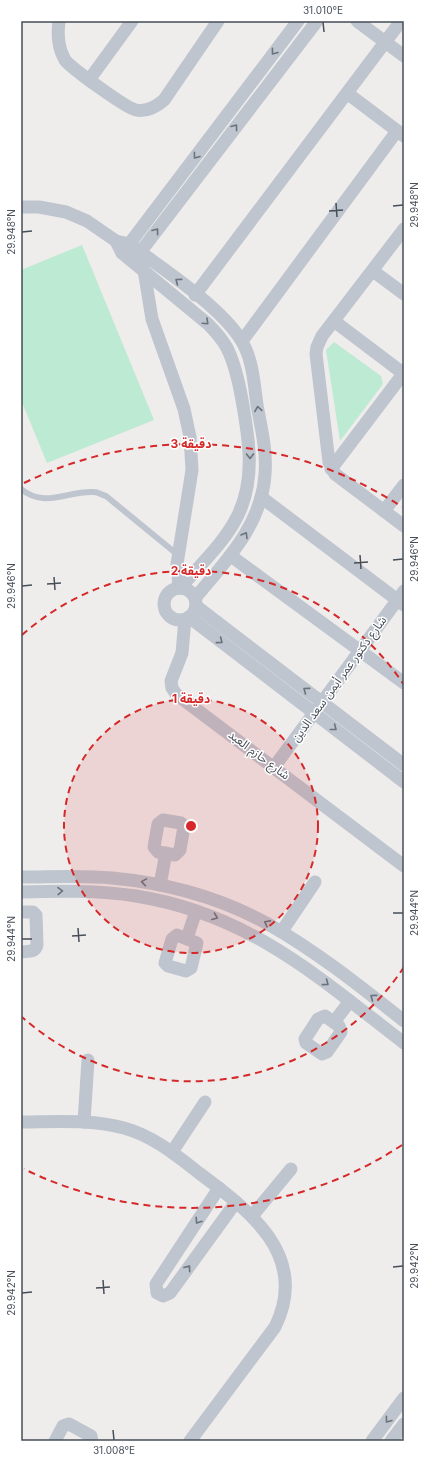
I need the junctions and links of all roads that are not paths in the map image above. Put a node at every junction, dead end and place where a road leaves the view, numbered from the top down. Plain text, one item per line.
1 (59, 21) edge
2 (132, 21) edge
3 (218, 21) edge
4 (298, 21) edge
5 (317, 21) edge
6 (357, 21) edge
7 (401, 21) edge
8 (385, 41) junction
9 (404, 56) edge
10 (89, 80) junction
11 (347, 93) junction
12 (401, 133) edge
13 (21, 207) edge
14 (404, 230) edge
15 (123, 246) junction
16 (136, 257) junction
17 (144, 270) junction
18 (373, 270) junction
19 (404, 294) edge
20 (195, 295) junction
21 (334, 321) junction
22 (242, 341) junction
23 (404, 374) edge
24 (331, 469) junction
25 (404, 485) edge
26 (21, 489) edge
27 (261, 497) junction
28 (384, 511) junction
29 (404, 526) edge
30 (178, 555) junction
31 (231, 556) junction
32 (179, 588) junction
33 (402, 599) edge
34 (191, 610) junction
35 (360, 650) junction
36 (404, 683) edge
37 (318, 707) junction
38 (404, 765) edge
39 (274, 767) junction
40 (404, 782) edge
41 (166, 854) dead end
42 (404, 866) edge
43 (21, 877) edge
44 (315, 882) dead end
45 (160, 885) junction
46 (21, 892) edge
47 (196, 911) junction
48 (21, 912) edge
49 (282, 932) junction
50 (187, 938) dead end
51 (21, 952) edge
52 (350, 1001) junction
53 (403, 1020) edge
54 (334, 1022) dead end
55 (404, 1043) edge
56 (88, 1060) dead end
57 (205, 1102) dead end
58 (21, 1122) edge
59 (84, 1122) junction
60 (172, 1152) junction
61 (291, 1169) dead end
62 (219, 1188) junction
63 (236, 1202) junction
64 (252, 1216) junction
65 (404, 1398) edge
66 (404, 1424) edge
67 (55, 1441) edge
68 (92, 1441) edge
69 (190, 1441) edge
70 (372, 1441) edge
71 (391, 1441) edge

1 - 10 street
2 - 10 street
3 - 10 street
4 -> 15 street
16 -> 5 street
6 - 8 street
7 - 8 street
8 - 9 street
8 - 11 street
11 - 12 street
11 - 20 street
12 - 22 street
13 - 15 street
14 - 18 street
15 - 16 street
16 - 17 street
20 -> 16 street
17 - 30 street
17 -> 32 street
18 - 19 street
18 - 21 street
20 - 22 street
21 - 23 street
21 - 24 street
27 -> 22 street
23 - 24 street
24 - 28 street
25 - 28 street
26 - 30 lane
31 -> 27 street
27 - 33 street
28 - 29 street
30 - 32 street
31 - 34 street
31 - 35 street
32 - 34 street
32 - 34 street
33 - 35 street, شارع دكتور عمر أيمن سعد الدين
34 - 37 street
34 - 39 street, شارع حازم العبد
35 - 36 street
35 - 37 street, شارع دكتور عمر أيمن سعد الدين
37 - 38 street
37 - 39 street, شارع دكتور عمر أيمن سعد الدين
37 -> 40 street
39 - 42 street, شارع حازم العبد
41 - 45 street
45 -> 43 street
44 - 49 street
49 -> 45 street
46 -> 47 street
47 - 50 street
47 -> 52 street
48 - 51 street
53 -> 49 street
52 - 54 street
52 - 55 street
56 - 59 street
57 - 60 street
58 - 59 street
59 - 60 street
60 - 62 street
61 - 64 street
62 - 63 street
62 -> 63 street
63 - 64 street
64 - 69 street
65 -> 70 street
66 - 71 street
67 - 68 street

